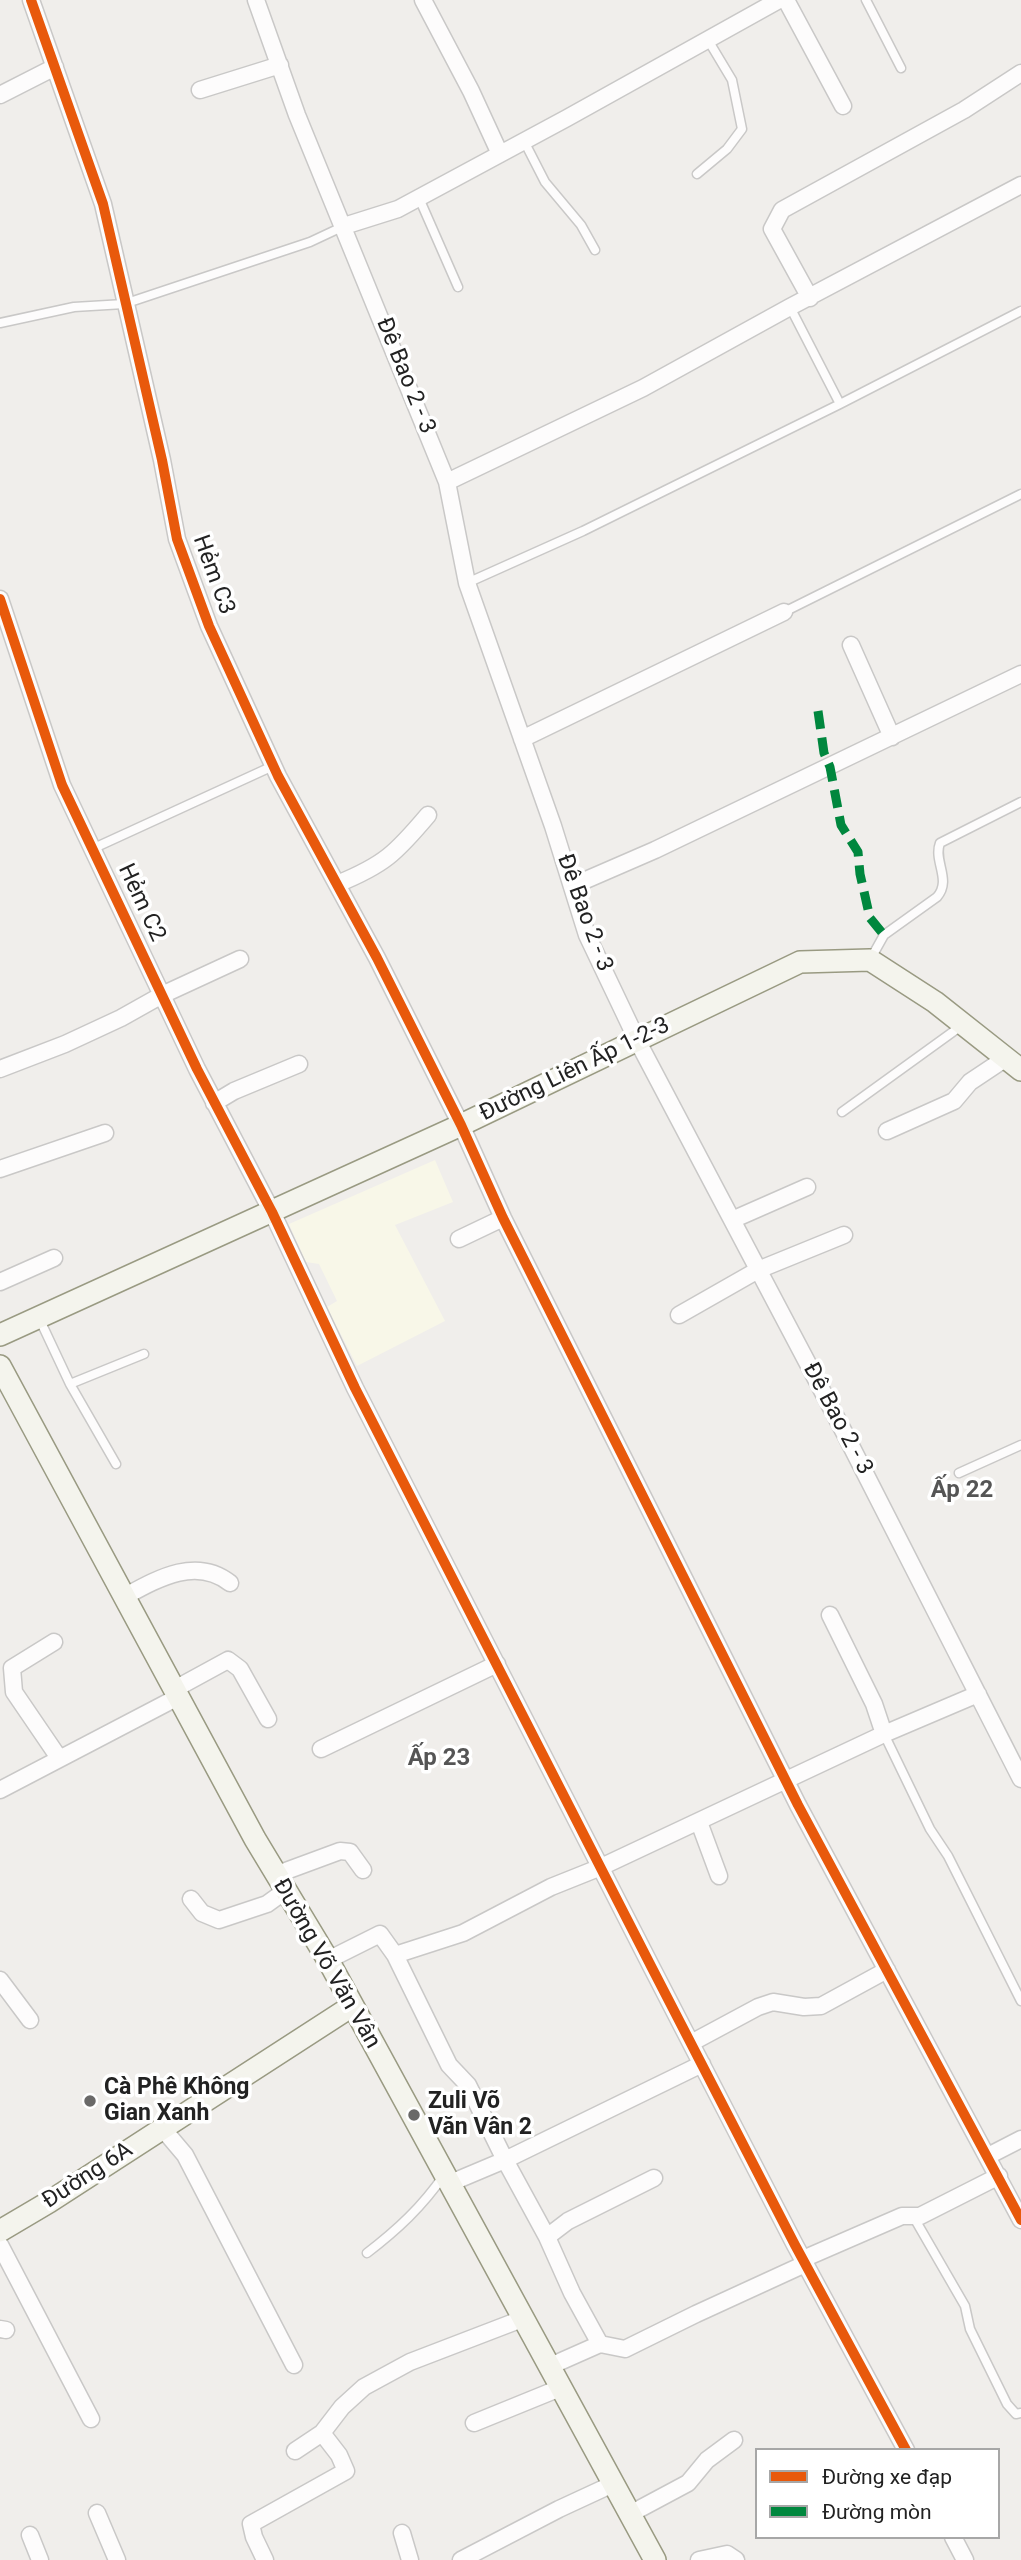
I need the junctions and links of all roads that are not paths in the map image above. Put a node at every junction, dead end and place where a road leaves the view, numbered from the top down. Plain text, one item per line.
1 (31, 0) edge
2 (256, 0) edge
3 (423, 0) edge
4 (779, 0) edge
5 (786, 0) edge
6 (866, 0) edge
7 (708, 40) junction
8 (280, 65) junction
9 (55, 67) junction
10 (901, 68) dead end
11 (1021, 73) edge
12 (200, 90) dead end
13 (0, 95) edge
14 (843, 106) dead end
15 (524, 141) junction
16 (500, 154) junction
17 (696, 174) dead end
18 (1021, 186) edge
19 (419, 198) junction
20 (344, 226) junction
21 (595, 250) dead end
22 (457, 287) dead end
23 (810, 298) junction
24 (124, 304) junction
25 (790, 307) junction
26 (1021, 311) edge
27 (0, 323) edge
28 (840, 404) junction
29 (447, 482) junction
30 (1021, 494) edge
31 (467, 583) junction
32 (0, 599) edge
33 (783, 612) joint
34 (851, 645) dead end
35 (1021, 674) edge
36 (892, 737) junction
37 (522, 739) junction
38 (273, 765) junction
39 (1021, 803) edge
40 (428, 815) dead end
41 (92, 849) junction
42 (337, 884) junction
43 (572, 886) junction
44 (240, 959) dead end
45 (870, 960) junction
46 (162, 995) junction
47 (963, 1025) junction
48 (637, 1040) junction
49 (299, 1064) dead end
50 (1014, 1064) edge
51 (0, 1069) edge
52 (214, 1103) junction
53 (842, 1112) dead end
54 (461, 1125) junction
55 (887, 1131) dead end
56 (105, 1133) dead end
57 (0, 1169) edge
58 (807, 1187) dead end
59 (272, 1212) junction
60 (503, 1218) junction
61 (732, 1220) junction
62 (844, 1235) dead end
63 (459, 1239) dead end
64 (54, 1258) dead end
65 (758, 1270) junction
66 (0, 1283) edge
67 (679, 1315) dead end
68 (39, 1318) junction
69 (0, 1335) edge
70 (144, 1354) dead end
71 (3, 1380) edge
72 (70, 1384) junction
73 (1021, 1445) edge
74 (116, 1464) dead end
75 (959, 1473) dead end
76 (230, 1583) dead end
77 (124, 1597) junction
78 (830, 1615) dead end
79 (54, 1642) dead end
80 (497, 1664) junction
81 (175, 1693) junction
82 (978, 1694) junction
83 (268, 1719) dead end
84 (884, 1734) junction
85 (321, 1749) dead end
86 (59, 1758) junction
87 (1021, 1779) edge
88 (787, 1781) junction
89 (0, 1790) edge
90 (699, 1822) junction
91 (601, 1867) junction
92 (363, 1870) dead end
93 (719, 1876) dead end
94 (280, 1883) junction
95 (191, 1899) dead end
96 (395, 1955) junction
97 (328, 1961) junction
98 (887, 1970) junction
99 (0, 1980) edge
100 (1021, 2001) edge
101 (352, 2007) junction
102 (30, 2020) dead end
103 (691, 2043) junction
104 (702, 2064) junction
105 (163, 2129) junction
106 (1021, 2139) edge
107 (988, 2156) junction
108 (505, 2160) junction
109 (999, 2176) junction
110 (654, 2178) dead end
111 (446, 2180) junction
112 (912, 2216) junction
113 (1021, 2220) edge
114 (0, 2231) edge
115 (547, 2236) junction
116 (0, 2245) edge
117 (367, 2253) dead end
118 (804, 2261) junction
119 (522, 2319) junction
120 (600, 2344) junction
121 (294, 2365) dead end
122 (548, 2367) junction
123 (560, 2388) junction
124 (1021, 2413) edge
125 (91, 2419) dead end
126 (474, 2424) dead end
127 (322, 2433) junction
128 (734, 2440) dead end
129 (905, 2448) edge
130 (295, 2451) dead end
131 (614, 2484) junction
132 (97, 2514) dead end
133 (630, 2514) junction
134 (402, 2533) dead end
135 (30, 2535) dead end
136 (954, 2539) edge
137 (40, 2560) edge
138 (117, 2560) edge
139 (265, 2560) edge
140 (410, 2560) edge
141 (461, 2560) edge
142 (655, 2560) edge
143 (699, 2560) edge
144 (736, 2560) edge
145 (965, 2560) edge

1 - 9 street, Hẻm C3
2 - 8 street, Đê Bao 2 - 3
3 - 16 street
4 - 7 street
5 - 14 street
6 - 10 lane
7 - 15 street
7 - 17 lane
8 - 12 street
8 - 20 street, Đê Bao 2 - 3
9 - 13 street
9 - 24 street, Hẻm C3
11 - 23 street
15 - 16 street
15 - 21 lane
16 - 19 street
18 - 23 street
19 - 20 street
19 - 22 lane
20 - 24 lane
20 - 29 street, Đê Bao 2 - 3
23 - 25 street
24 - 27 lane
24 - 38 street, Hẻm C3
25 - 28 lane
25 - 29 street
26 - 28 lane
28 - 31 lane
29 - 31 street, Đê Bao 2 - 3
30 - 33 lane
31 - 37 street, Đê Bao 2 - 3
32 - 41 street, Hẻm C2
33 - 37 street
34 - 36 street
35 - 36 street
36 - 43 street
37 - 43 street, Đê Bao 2 - 3
38 - 41 lane
38 - 42 street, Hẻm C3
39 - 45 lane
40 - 42 street
41 - 46 street, Hẻm C2
42 - 54 street, Hẻm C3
43 - 48 street, Đê Bao 2 - 3
44 - 46 street
45 - 47 street
45 - 48 street, Đường Liên Ấp 1-2-3
46 - 51 street
46 - 52 street, Hẻm C2
47 - 50 street
47 - 53 lane
48 - 54 street, Đường Liên Ấp 1-2-3
48 - 61 street, Đê Bao 2 - 3
49 - 52 street
50 - 55 street
52 - 59 street, Hẻm C2
54 - 59 street, Đường Liên Ấp 1-2-3
54 - 60 street, Hẻm C3
56 - 57 street
58 - 61 street
59 - 68 street, Đường Liên Ấp 1-2-3
59 - 80 street, Hẻm C2
60 - 63 street
60 - 88 street, Hẻm C3
61 - 65 street, Đê Bao 2 - 3
62 - 65 street
64 - 66 street
65 - 67 street
65 - 82 street, Đê Bao 2 - 3
68 - 69 street, Đường Liên Ấp 1-2-3
68 - 72 lane
70 - 72 lane
71 - 77 street, Đường Võ Văn Vân
72 - 74 lane
73 - 75 lane
76 - 77 street
77 - 81 street, Đường Võ Văn Vân
78 - 84 street
79 - 86 street
80 - 85 street
80 - 91 street, Hẻm C2
81 - 83 street
81 - 86 street
81 - 94 street, Đường Võ Văn Vân
82 - 84 street
82 - 87 street, Đê Bao 2 - 3
84 - 88 street
84 - 100 lane
86 - 89 street
88 - 90 street
88 - 98 street, Hẻm C3
90 - 91 street
90 - 93 street
91 - 96 street
91 - 103 street, Hẻm C2
92 - 94 street
94 - 95 street
94 - 97 street, Đường Võ Văn Vân
96 - 97 street
96 - 108 street
97 - 101 street, Đường Võ Văn Vân
98 - 103 street
98 - 107 street, Hẻm C3
99 - 102 street
101 - 105 street, Đường 6A
101 - 111 street, Đường Võ Văn Vân
103 - 104 street, Hẻm C2
104 - 108 street
104 - 118 street, Hẻm C2
105 - 114 street, Đường 6A
105 - 121 street
106 - 107 street
107 - 109 street, Hẻm C3
108 - 111 street
108 - 115 street
109 - 112 street
109 - 113 street, Hẻm C3
110 - 115 street
111 - 117 lane
111 - 119 street, Đường Võ Văn Vân
112 - 118 street
112 - 124 lane
115 - 120 street
116 - 125 street
118 - 120 street
118 - 129 street, Hẻm C2
119 - 122 street, Đường Võ Văn Vân
119 - 127 street
120 - 122 street
122 - 123 street, Đường Võ Văn Vân
123 - 126 street
123 - 131 street, Đường Võ Văn Vân
127 - 130 street
127 - 139 street
128 - 133 street
131 - 133 street, Đường Võ Văn Vân
131 - 141 street
132 - 138 street
133 - 142 street, Đường Võ Văn Vân
134 - 140 street
135 - 137 street
136 - 145 street
143 - 144 street

